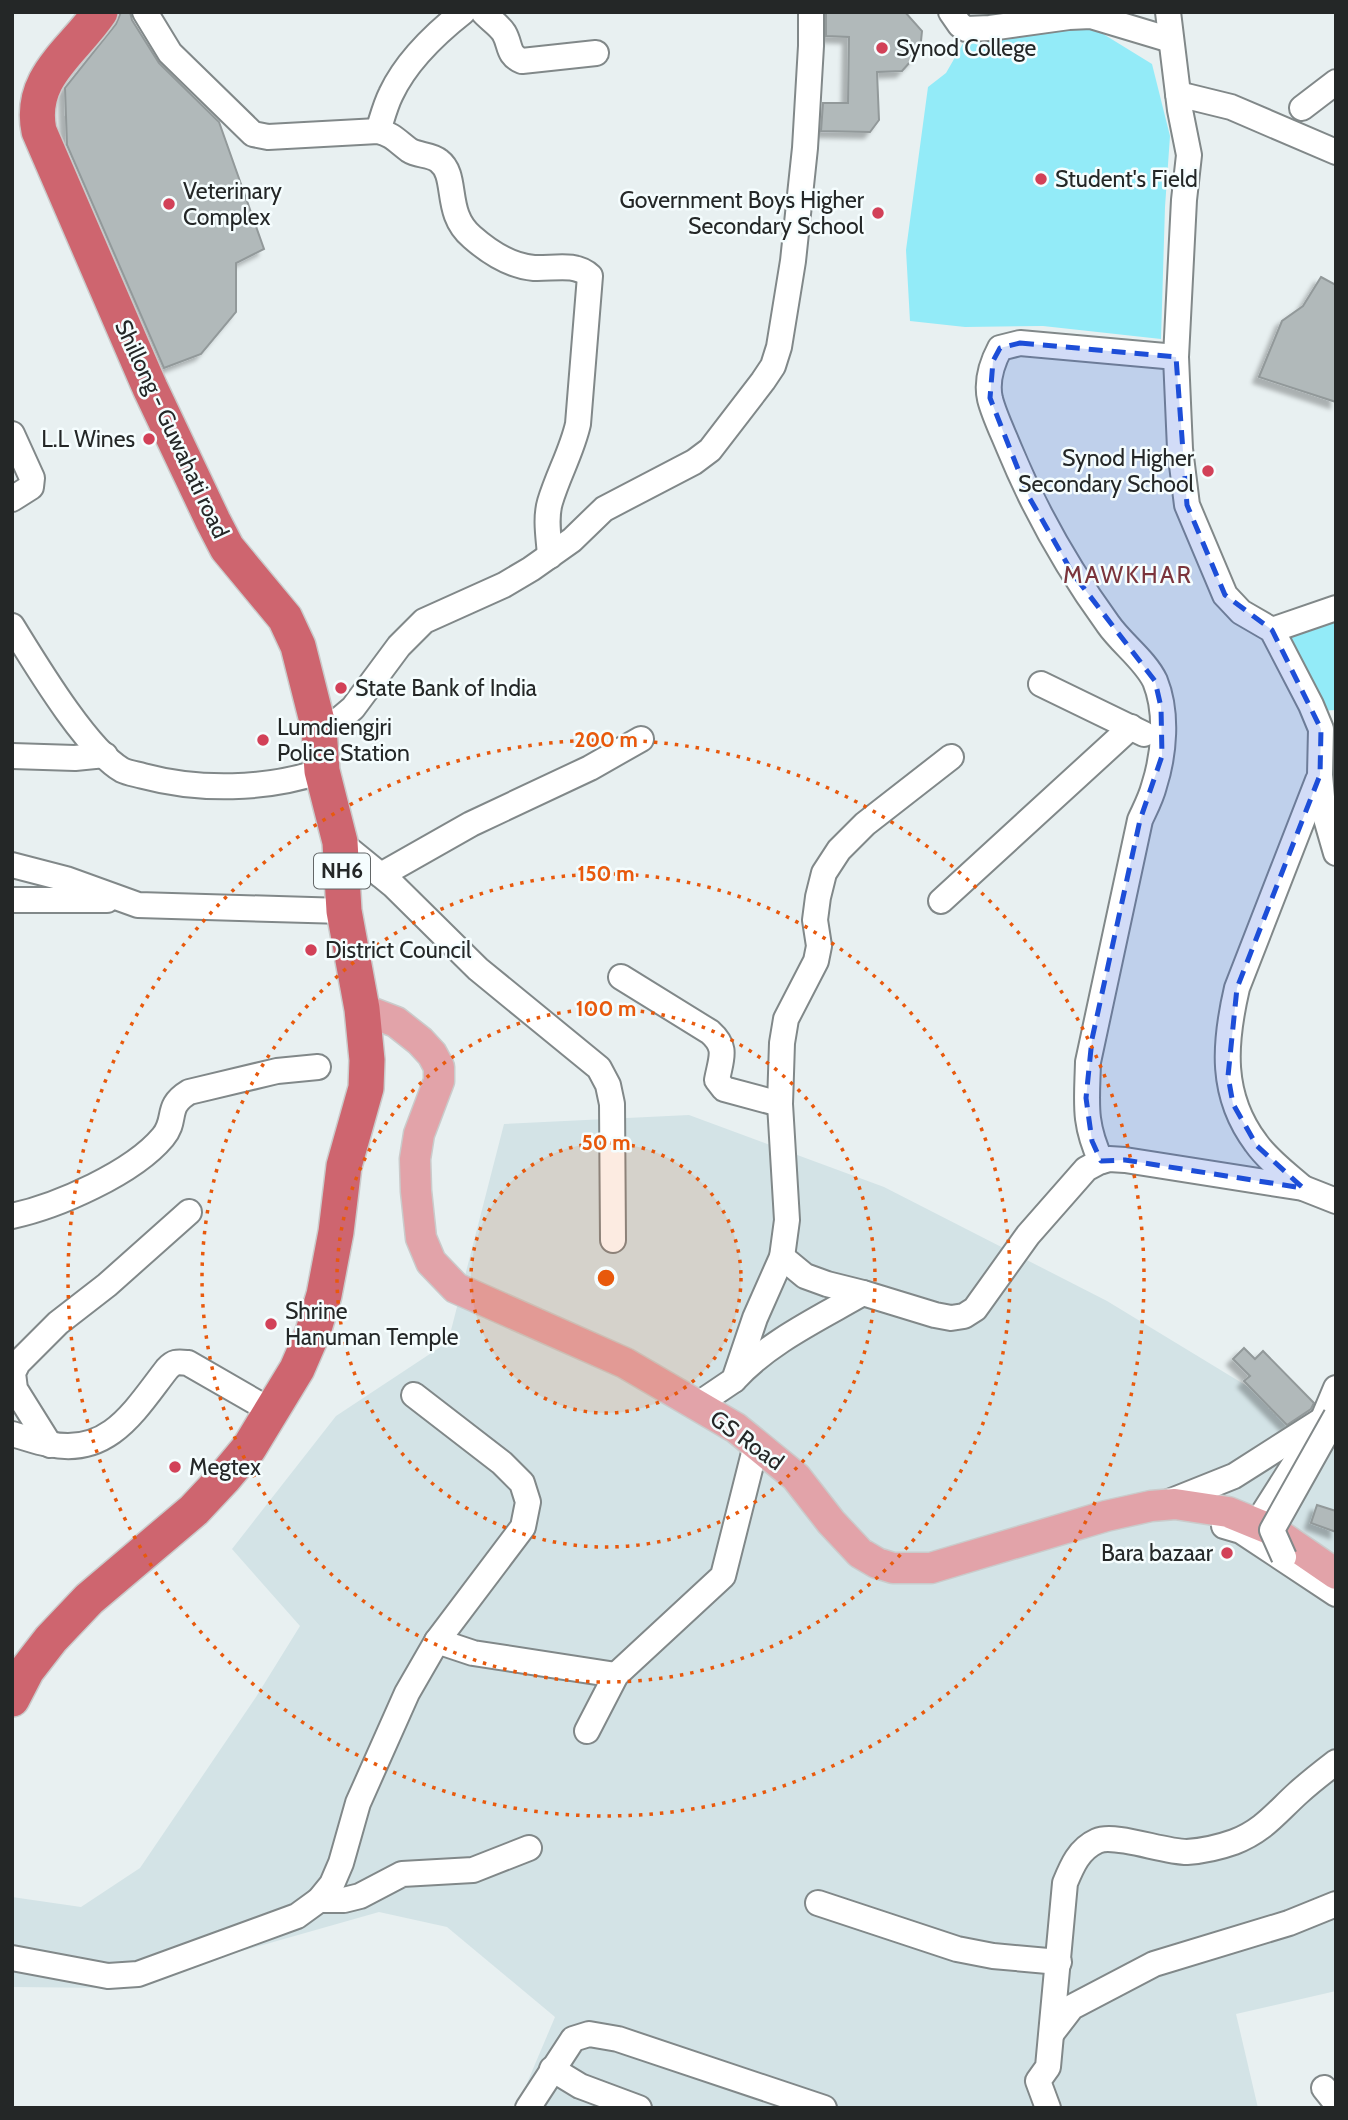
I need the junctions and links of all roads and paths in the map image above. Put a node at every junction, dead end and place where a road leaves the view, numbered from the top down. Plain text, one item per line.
1 (100, 12) edge
2 (145, 12) edge
3 (463, 12) edge
4 (483, 12) edge
5 (811, 12) edge
6 (951, 12) edge
7 (1168, 12) edge
8 (1171, 40) junction
9 (596, 53) dead end
10 (1336, 82) edge
11 (1178, 94) junction
12 (1302, 108) dead end
13 (378, 131) junction
14 (1336, 152) edge
15 (1176, 357) junction
16 (12, 434) edge
17 (12, 499) edge
18 (550, 556) junction
19 (1336, 608) edge
20 (12, 626) edge
21 (1272, 630) junction
22 (1041, 684) dead end
23 (1328, 726) edge
24 (1131, 727) junction
25 (319, 729) junction
26 (641, 740) dead end
27 (1163, 743) junction
28 (105, 755) junction
29 (12, 756) edge
30 (951, 757) dead end
31 (322, 771) junction
32 (1320, 775) junction
33 (340, 842) junction
34 (1336, 853) edge
35 (12, 865) edge
36 (381, 875) junction
37 (12, 900) edge
38 (122, 900) junction
39 (941, 901) dead end
40 (344, 911) junction
41 (621, 977) dead end
42 (362, 1009) junction
43 (318, 1067) dead end
44 (780, 1104) junction
45 (1101, 1161) junction
46 (1303, 1188) junction
47 (1336, 1201) edge
48 (189, 1212) dead end
49 (12, 1216) edge
50 (613, 1240) dead end
51 (782, 1257) junction
52 (863, 1293) junction
53 (13, 1380) edge
54 (733, 1380) junction
55 (1336, 1388) edge
56 (414, 1395) dead end
57 (697, 1405) junction
58 (273, 1412) junction
59 (1331, 1415) edge
60 (12, 1434) edge
61 (50, 1445) junction
62 (756, 1445) junction
63 (1160, 1506) junction
64 (1265, 1526) junction
65 (1284, 1557) junction
66 (1336, 1574) edge
67 (1336, 1594) edge
68 (437, 1641) junction
69 (615, 1675) junction
70 (12, 1699) edge
71 (587, 1731) dead end
72 (1336, 1762) edge
73 (529, 1848) dead end
74 (319, 1900) junction
75 (818, 1903) dead end
76 (1336, 1904) edge
77 (12, 1958) edge
78 (1059, 1962) junction
79 (1052, 2033) junction
80 (552, 2069) junction
81 (823, 2107) edge
82 (528, 2108) edge
83 (639, 2108) edge
84 (1048, 2108) edge

1 - 25 highway, Shillong - Guwahati road / NH6
2 - 13 street
3 - 13 street
4 - 9 street
5 - 18 street
6 - 8 street
7 - 8 street
8 - 11 street
10 - 12 street
11 - 14 street
11 - 15 street
13 - 18 street
15 - 21 street
15 - 27 street
16 - 17 street
18 - 25 street
19 - 21 street
20 - 28 street
21 - 23 street
22 - 24 street
23 - 32 street
24 - 27 street
24 - 39 street
25 - 31 highway, Shillong - Guwahati road / NH6
26 - 36 street
27 - 45 street
28 - 29 street
28 - 31 street
30 - 44 street
31 - 33 highway, Shillong - Guwahati road / NH6
32 - 34 street
32 - 46 street
33 - 36 street
33 - 40 highway, Shillong - Guwahati road / NH6
35 - 38 street
36 - 50 street
37 - 38 street
38 - 40 street
40 - 42 highway, Shillong - Guwahati road / NH6
41 - 44 street
42 - 57 main road, GS Road
42 - 58 highway, Shillong - Guwahati road / NH6
43 - 49 street
44 - 51 street
45 - 46 street
45 - 52 street
46 - 47 street
48 - 53 street
51 - 52 street
51 - 54 street
52 - 54 street
53 - 61 street
54 - 57 street
55 - 59 street
56 - 68 street
57 - 62 main road, GS Road
58 - 61 street
58 - 70 highway, Shillong - Guwahati road / NH6
59 - 63 street
59 - 64 street, bridge
60 - 61 street
62 - 63 main road, GS Road
62 - 69 street
63 - 64 main road, GS Road
63 - 65 street
64 - 65 street, bridge
64 - 66 main road, GS Road
65 - 67 street
68 - 69 street
68 - 74 street
69 - 71 street
72 - 78 street
73 - 74 street
74 - 77 street
75 - 78 street
76 - 79 street
78 - 79 street
79 - 84 street
80 - 81 street
80 - 82 street
80 - 83 street

